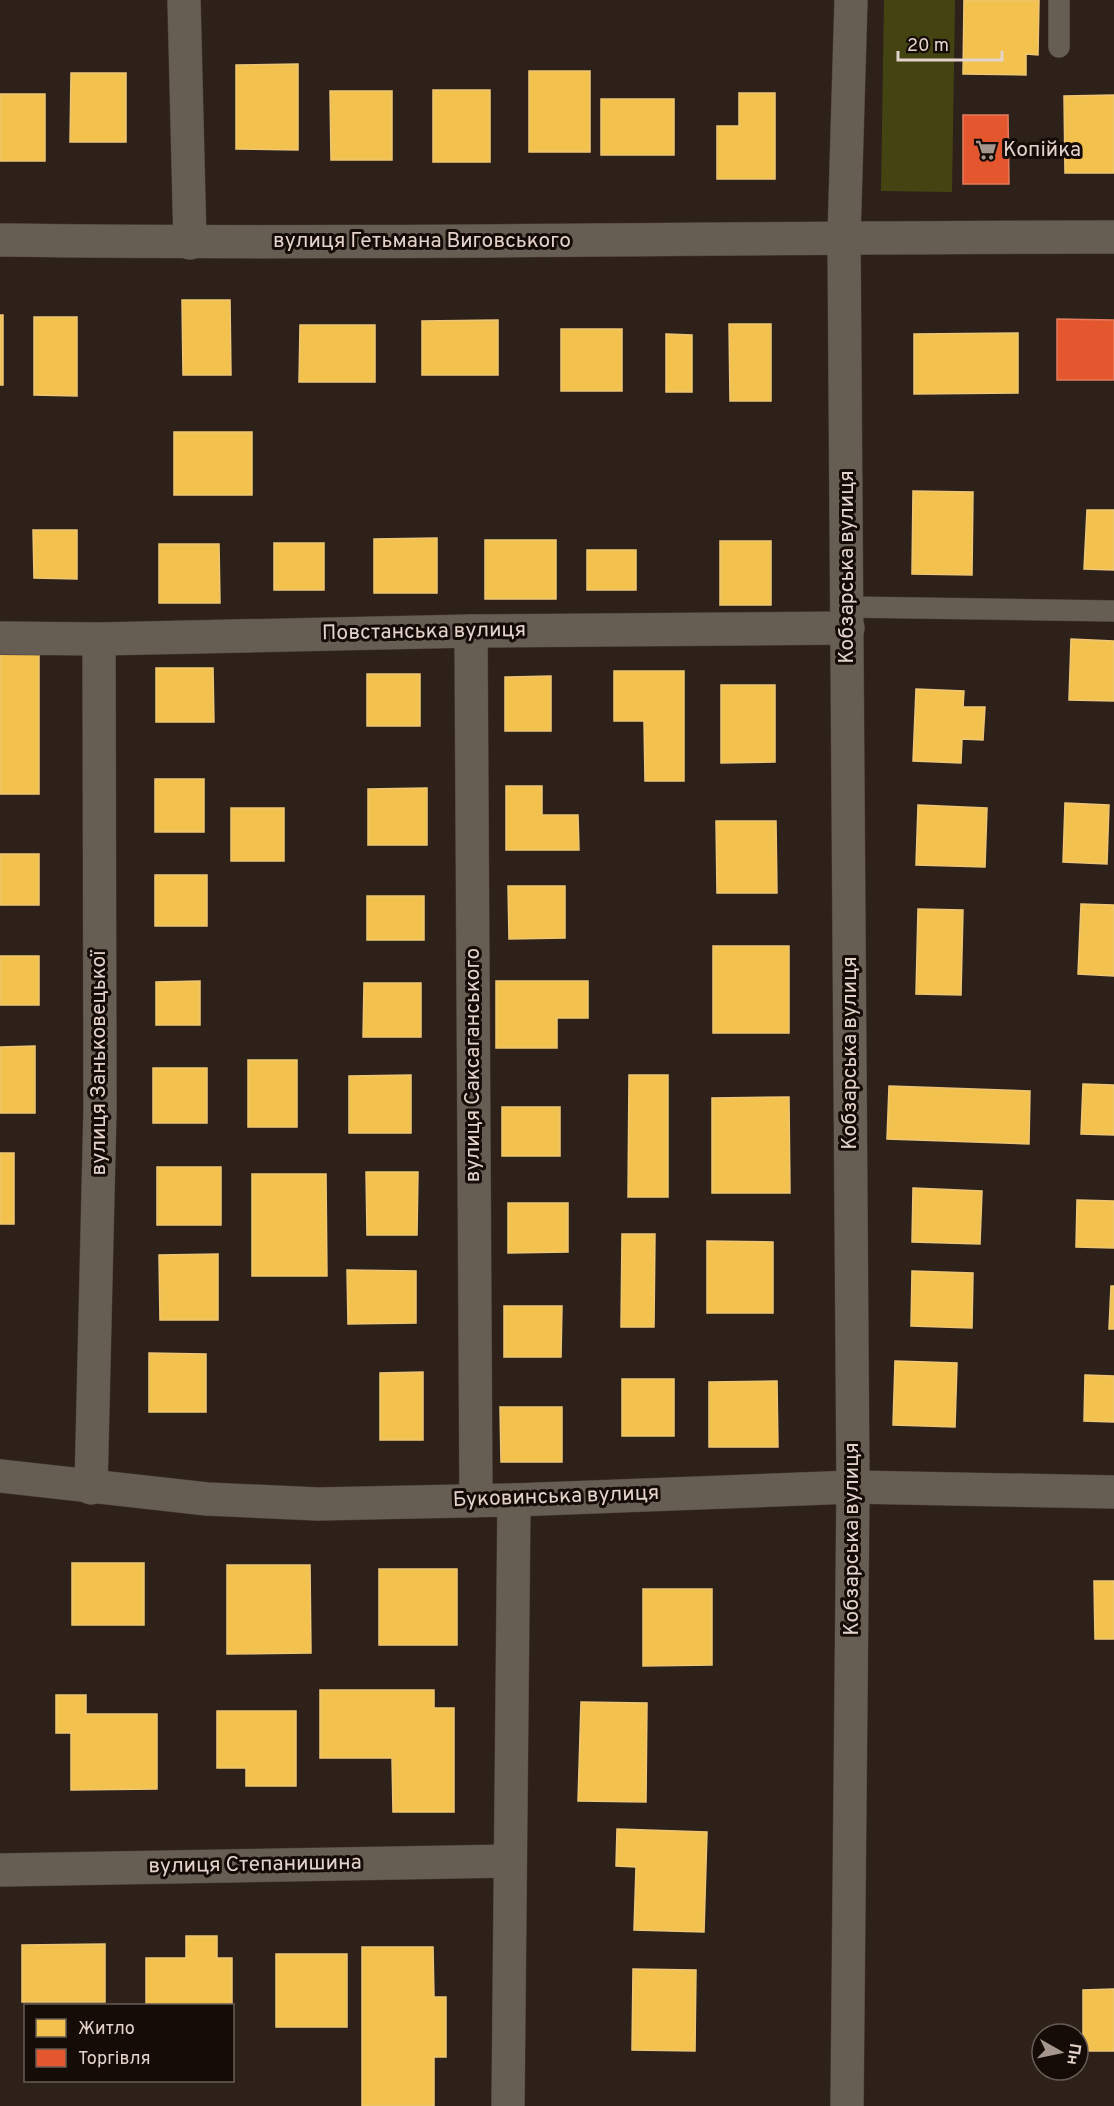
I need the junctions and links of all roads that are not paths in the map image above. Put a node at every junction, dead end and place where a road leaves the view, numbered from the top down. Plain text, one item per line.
1 (184, 0) edge
2 (851, 0) edge
3 (1059, 0) edge
4 (1059, 47) dead end
5 (844, 237) junction
6 (1114, 237) edge
7 (0, 240) edge
8 (190, 243) junction
9 (1114, 611) edge
10 (848, 618) junction
11 (471, 631) junction
12 (0, 638) edge
13 (99, 639) junction
14 (0, 1476) edge
15 (853, 1487) junction
16 (91, 1488) junction
17 (1114, 1492) edge
18 (476, 1500) junction
19 (514, 1500) junction
20 (510, 1861) junction
21 (0, 1870) edge
22 (508, 2106) edge
23 (847, 2106) edge

1 - 8 street
2 - 5 street, Кобзарська вулиця
3 - 4 lane
5 - 6 street, вулиця Гетьмана Виговського
5 - 8 street, вулиця Гетьмана Виговського
5 - 10 street, Кобзарська вулиця
7 - 8 street, вулиця Гетьмана Виговського
9 - 10 lane
10 - 11 street, Повстанська вулиця
10 - 15 street, Кобзарська вулиця
11 - 13 street, Повстанська вулиця
11 - 18 street, вулиця Саксаганського
12 - 13 street, Повстанська вулиця
13 - 16 street, вулиця Заньковецької
14 - 16 street, Буковинська вулиця
15 - 17 street, Буковинська вулиця
15 - 19 street, Буковинська вулиця
15 - 23 street, Кобзарська вулиця
16 - 18 street, Буковинська вулиця
18 - 19 street, Буковинська вулиця
19 - 20 street
20 - 21 street, вулиця Степанишина
20 - 22 street

